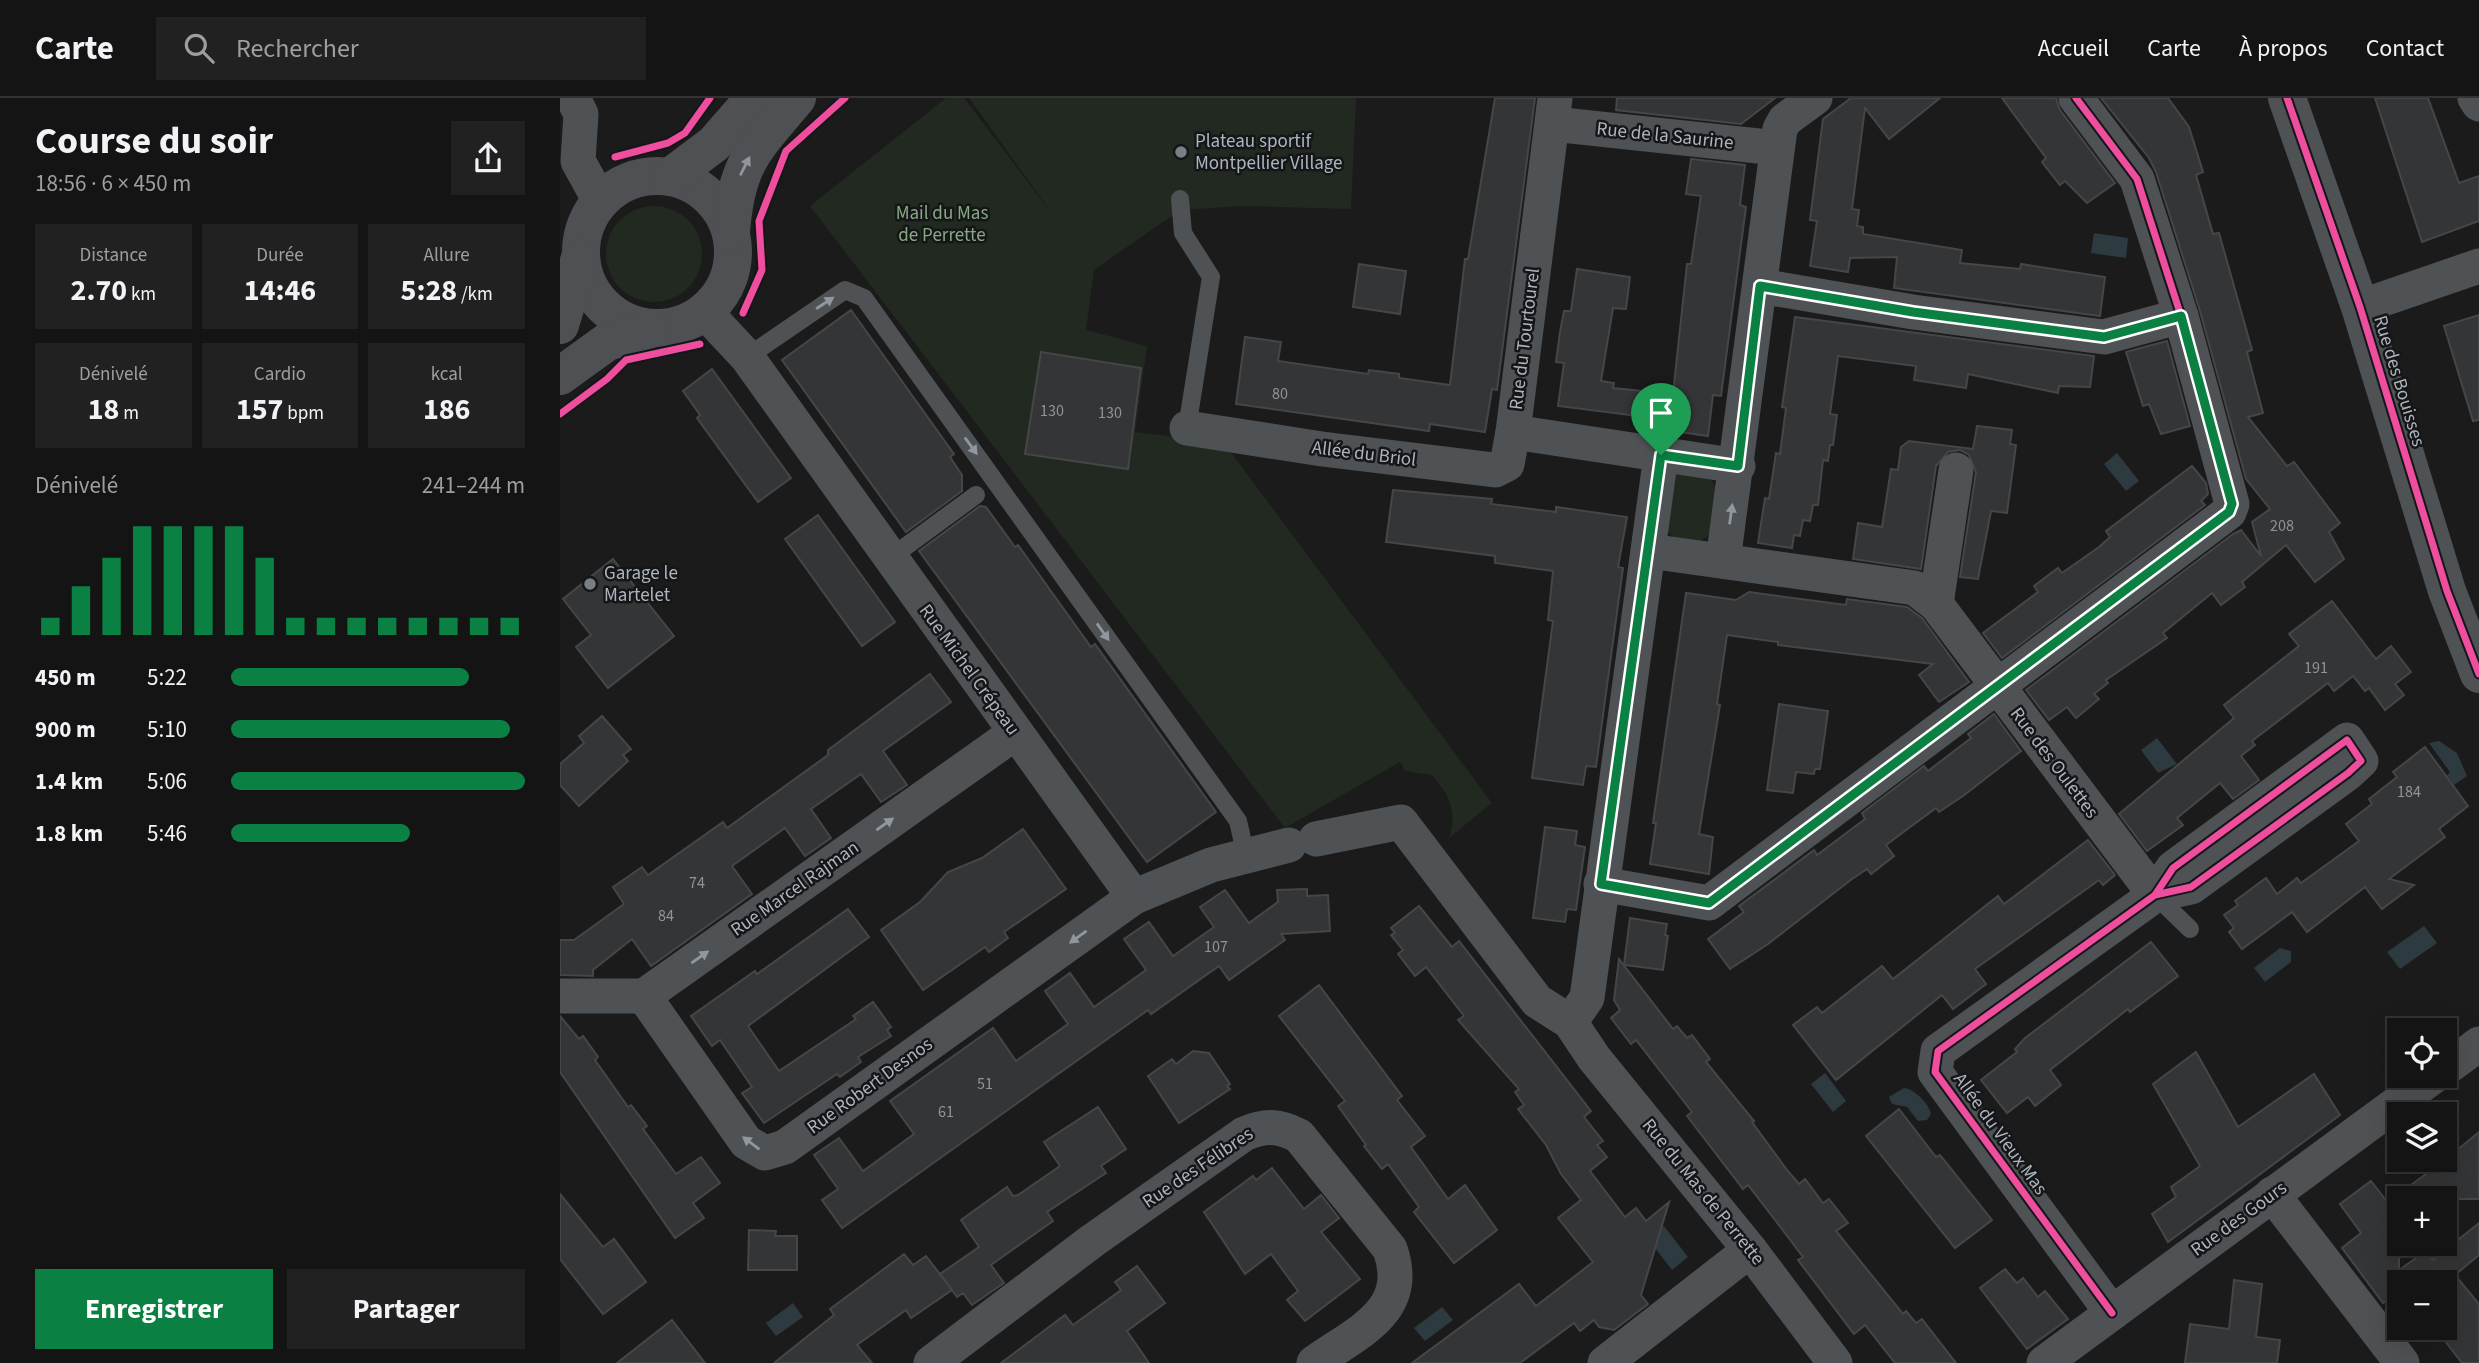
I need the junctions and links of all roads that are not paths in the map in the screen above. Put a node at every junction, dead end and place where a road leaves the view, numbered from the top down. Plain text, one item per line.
1 (573, 98) edge
2 (754, 98) edge
3 (797, 98) edge
4 (1815, 98) edge
5 (2076, 98) edge
6 (2287, 98) edge
7 (2475, 98) edge
8 (2479, 104) edge
9 (1554, 111) edge
10 (1777, 148) junction
11 (670, 177) junction
12 (1180, 200) dead end
13 (600, 201) junction
14 (731, 232) junction
15 (580, 258) junction
16 (2479, 266) edge
17 (1760, 286) junction
18 (2360, 307) junction
19 (705, 312) junction
20 (2181, 316) junction
21 (560, 325) edge
22 (651, 328) junction
23 (758, 349) junction
24 (560, 376) edge
25 (1188, 428) joint
26 (1513, 432) junction
27 (1661, 455) junction
28 (1738, 466) junction
29 (1956, 470) dead end
30 (976, 495) dead end
31 (1649, 551) junction
32 (890, 558) junction
33 (1724, 561) junction
34 (1936, 604) junction
35 (2479, 674) edge
36 (1995, 685) junction
37 (1015, 733) junction
38 (1246, 856) junction
39 (1601, 884) junction
40 (2155, 895) junction
41 (1134, 897) junction
42 (2190, 929) dead end
43 (560, 996) edge
44 (644, 996) junction
45 (1570, 1022) junction
46 (2479, 1044) edge
47 (2457, 1060) edge
48 (2418, 1088) edge
49 (2272, 1194) junction
50 (1750, 1250) junction
51 (2112, 1312) junction
52 (931, 1363) edge
53 (1314, 1363) edge
54 (1605, 1363) edge
55 (1835, 1363) edge
56 (2044, 1363) edge
57 (2402, 1363) edge

1 - 13 street
2 - 11 main road
14 -> 3 main road
4 - 10 street
5 - 20 street
6 - 18 street, Rue des Bouisses
7 - 8 street
9 - 10 street, Rue de la Saurine
9 - 26 street, Rue du Tourtourel
10 - 17 street
11 - 13 main road
11 - 14 main road
12 - 25 lane
13 - 15 main road
14 - 19 main road
15 - 21 main road
15 - 22 main road
16 - 18 street
17 - 20 street
17 - 28 street
18 - 35 street, Rue des Bouisses
19 - 22 main road
19 - 23 street, Rue Michel Crépeau
20 - 36 street
22 - 24 main road
23 - 32 street, Rue Michel Crépeau
23 -> 38 lane
25 - 26 street, Allée du Briol
26 - 27 street, Rue du Tourtourel
27 - 28 street
27 - 31 street
33 -> 28 street
29 - 34 street
30 - 32 lane
31 - 33 street
31 - 39 street
32 - 37 street, Rue Michel Crépeau
33 - 34 street, Rue des Oulettes
34 - 36 street, Rue des Oulettes
36 - 39 street
36 - 40 street, Rue des Oulettes
37 - 41 street, Rue Michel Crépeau
44 -> 37 street, Rue Marcel Rajman
38 - 41 street
38 - 45 street, Rue du Mas de Perrette
39 - 45 street
40 - 40 street, Allée du Vieux Mas
40 - 42 lane
40 - 51 street, Allée du Vieux Mas
41 -> 44 street, Rue Robert Desnos
43 - 44 street
45 - 50 street, Rue du Mas de Perrette
46 - 47 street
48 - 49 street, Rue des Gours
49 - 51 street, Rue des Gours
49 - 57 street
50 - 54 street
50 - 55 street, Rue du Mas de Perrette
51 - 56 street, Rue des Gours
52 - 53 street, Rue des Félibres

